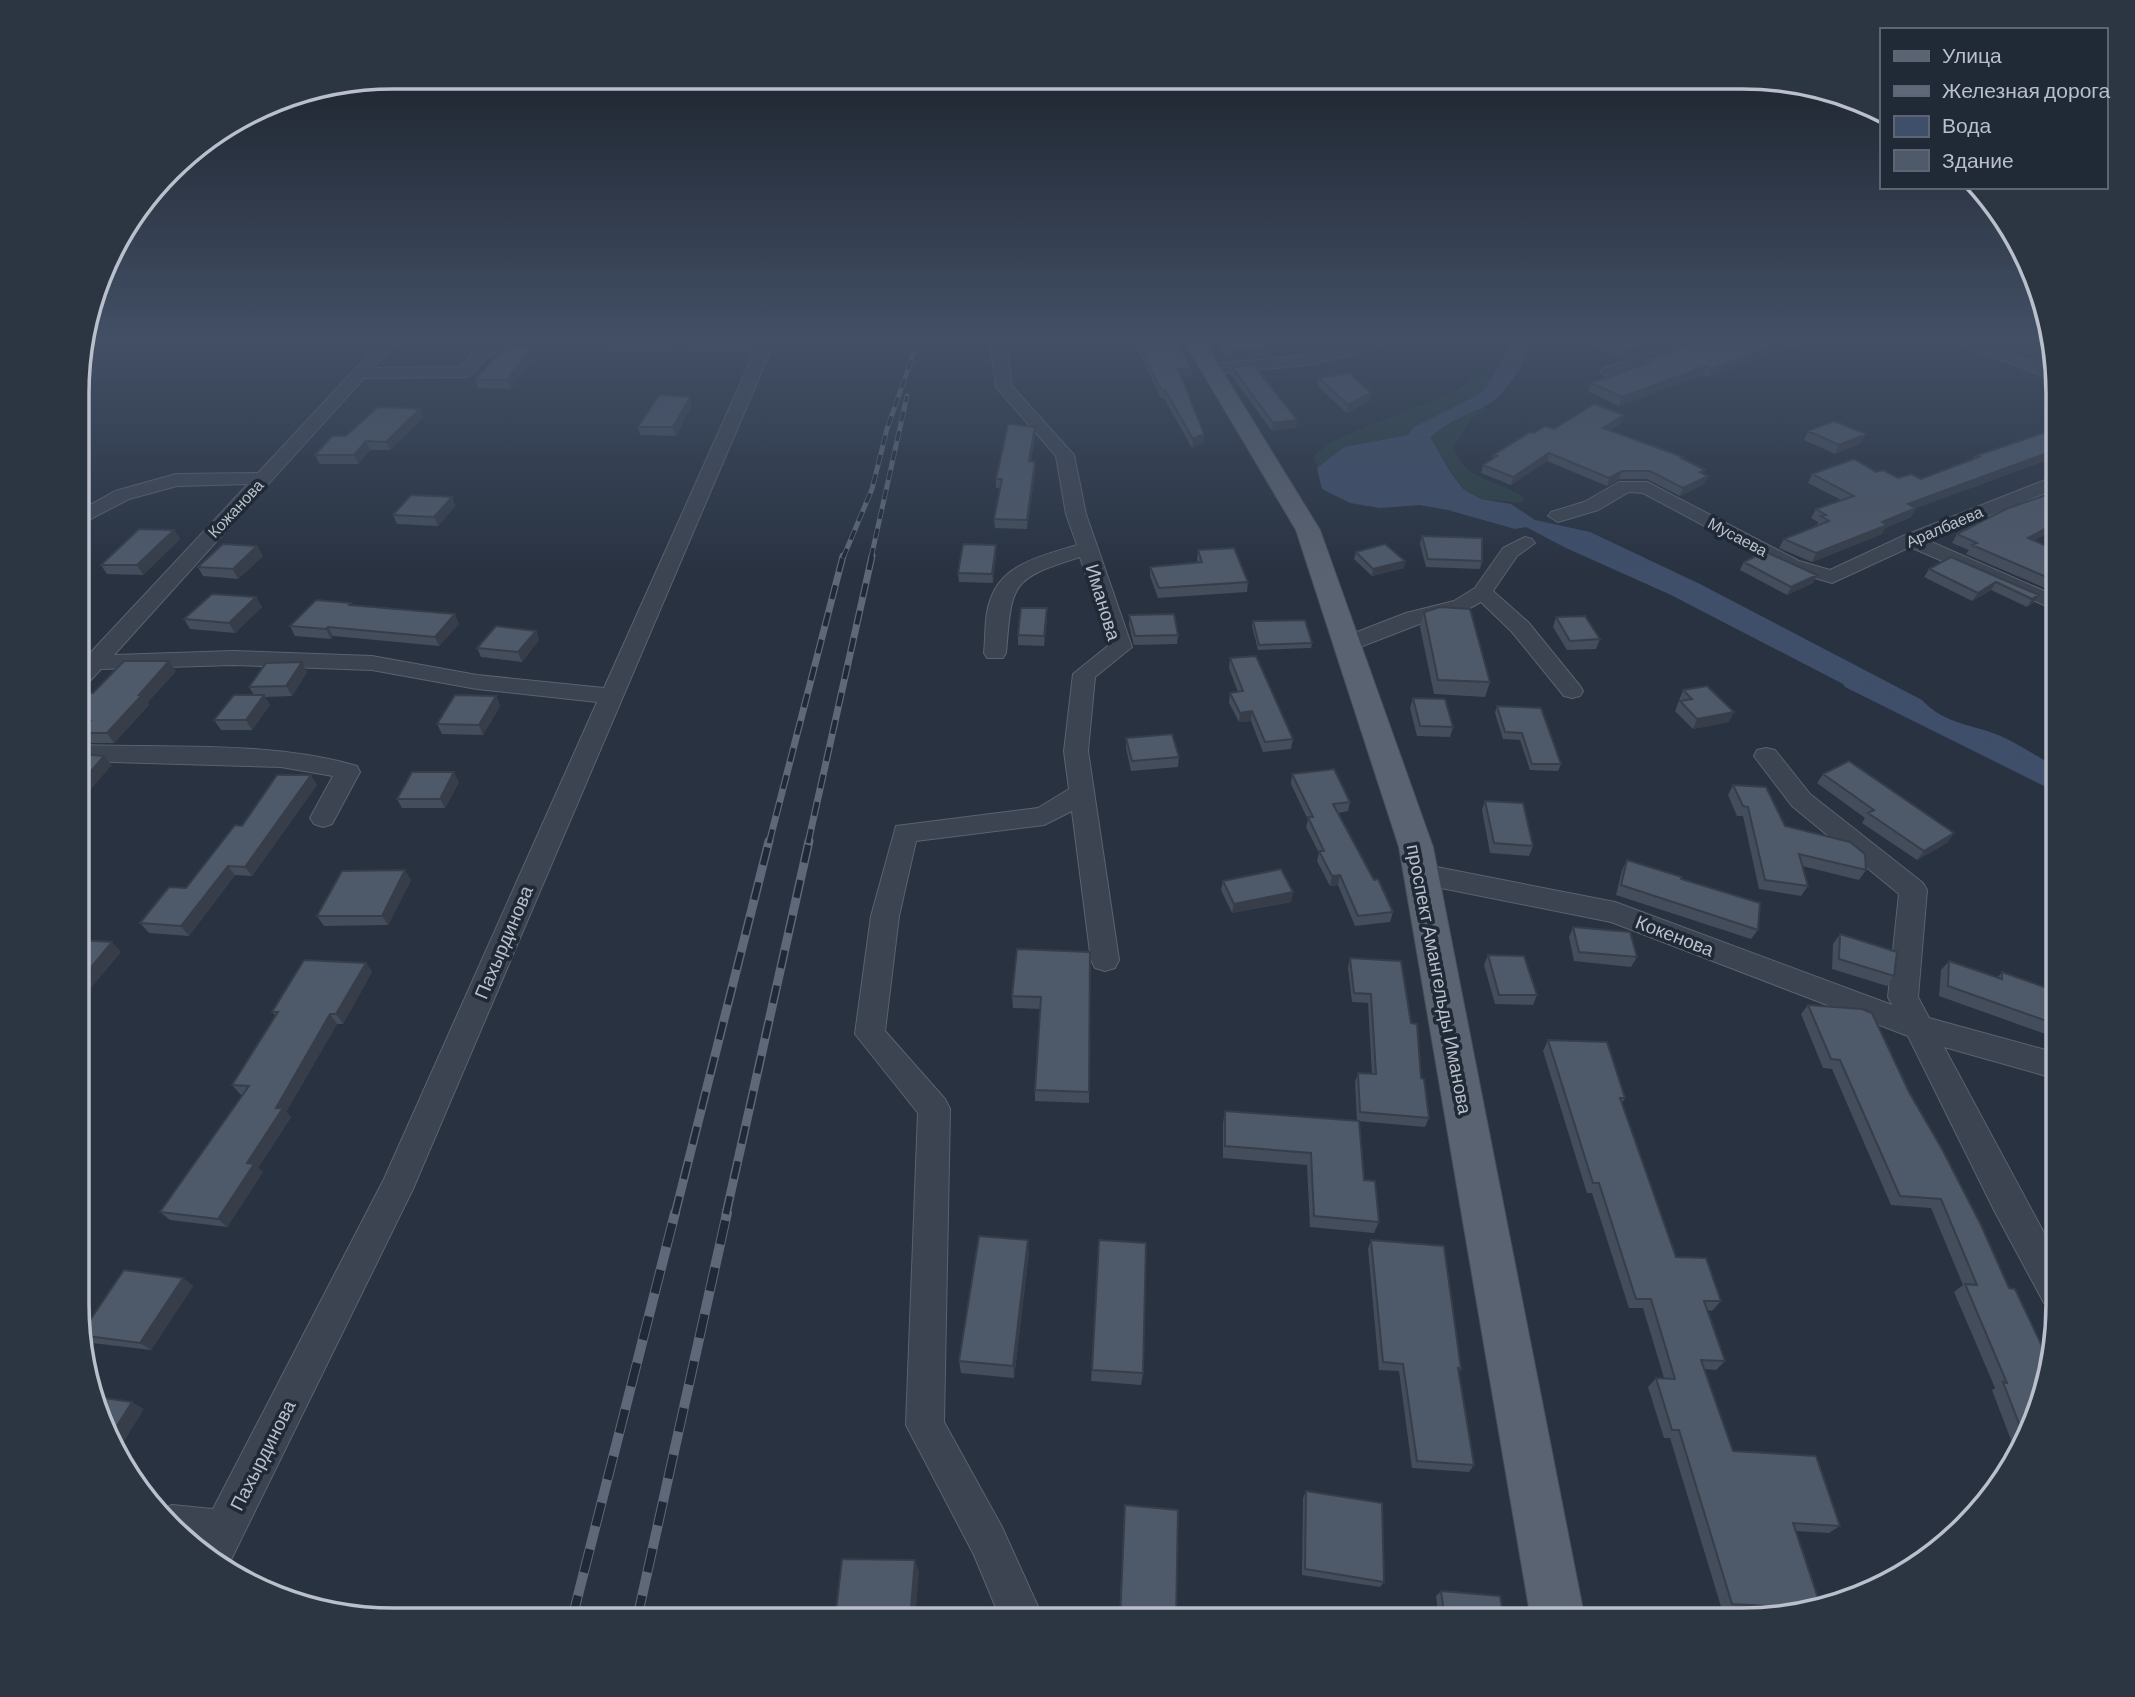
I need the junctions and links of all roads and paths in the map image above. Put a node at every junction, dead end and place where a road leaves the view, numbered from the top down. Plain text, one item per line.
1 (319, 417) edge
2 (733, 417) edge
3 (1031, 417) edge
4 (1240, 417) edge
5 (264, 478) junction
6 (2046, 486) edge
7 (89, 513) edge
8 (1558, 516) dead end
9 (1910, 540) junction
10 (1525, 543) dead end
11 (1087, 548) junction
12 (1832, 577) joint
13 (1482, 592) junction
14 (2046, 600) edge
15 (1347, 644) junction
16 (995, 653) dead end
17 (89, 668) edge
18 (89, 670) edge
19 (1572, 691) dead end
20 (610, 696) junction
21 (89, 753) edge
22 (1766, 755) dead end
23 (1082, 793) junction
24 (323, 818) dead end
25 (1421, 874) junction
26 (1105, 960) dead end
27 (1920, 1028) junction
28 (2046, 1063) edge
29 (2046, 1271) edge
30 (197, 1536) edge
31 (217, 1544) edge
32 (1018, 1608) edge
33 (1556, 1608) edge

1 - 5 street, Кожанова
2 - 20 street, Пахырдинова
3 - 11 street, Иманова
4 - 15 main road, проспект Амангельды Иманова
5 - 7 street
5 - 17 street, Кожанова
6 - 9 street, Аралбаева
8 - 12 street, Мусаева
9 - 12 street, Аралбаева
9 - 14 street
10 - 13 street
11 - 16 street
11 - 23 street, Иманова
13 - 15 street
13 - 19 street
15 - 25 main road, проспект Амангельды Иманова
18 - 20 street
20 - 31 street, Пахырдинова
21 - 24 street
22 - 27 street
23 - 26 street, Иманова
23 - 32 street
25 - 27 street, Кокенова
25 - 33 main road, проспект Амангельды Иманова
27 - 28 street, Кокенова
27 - 29 street
30 - 31 street, Пахырдинова

